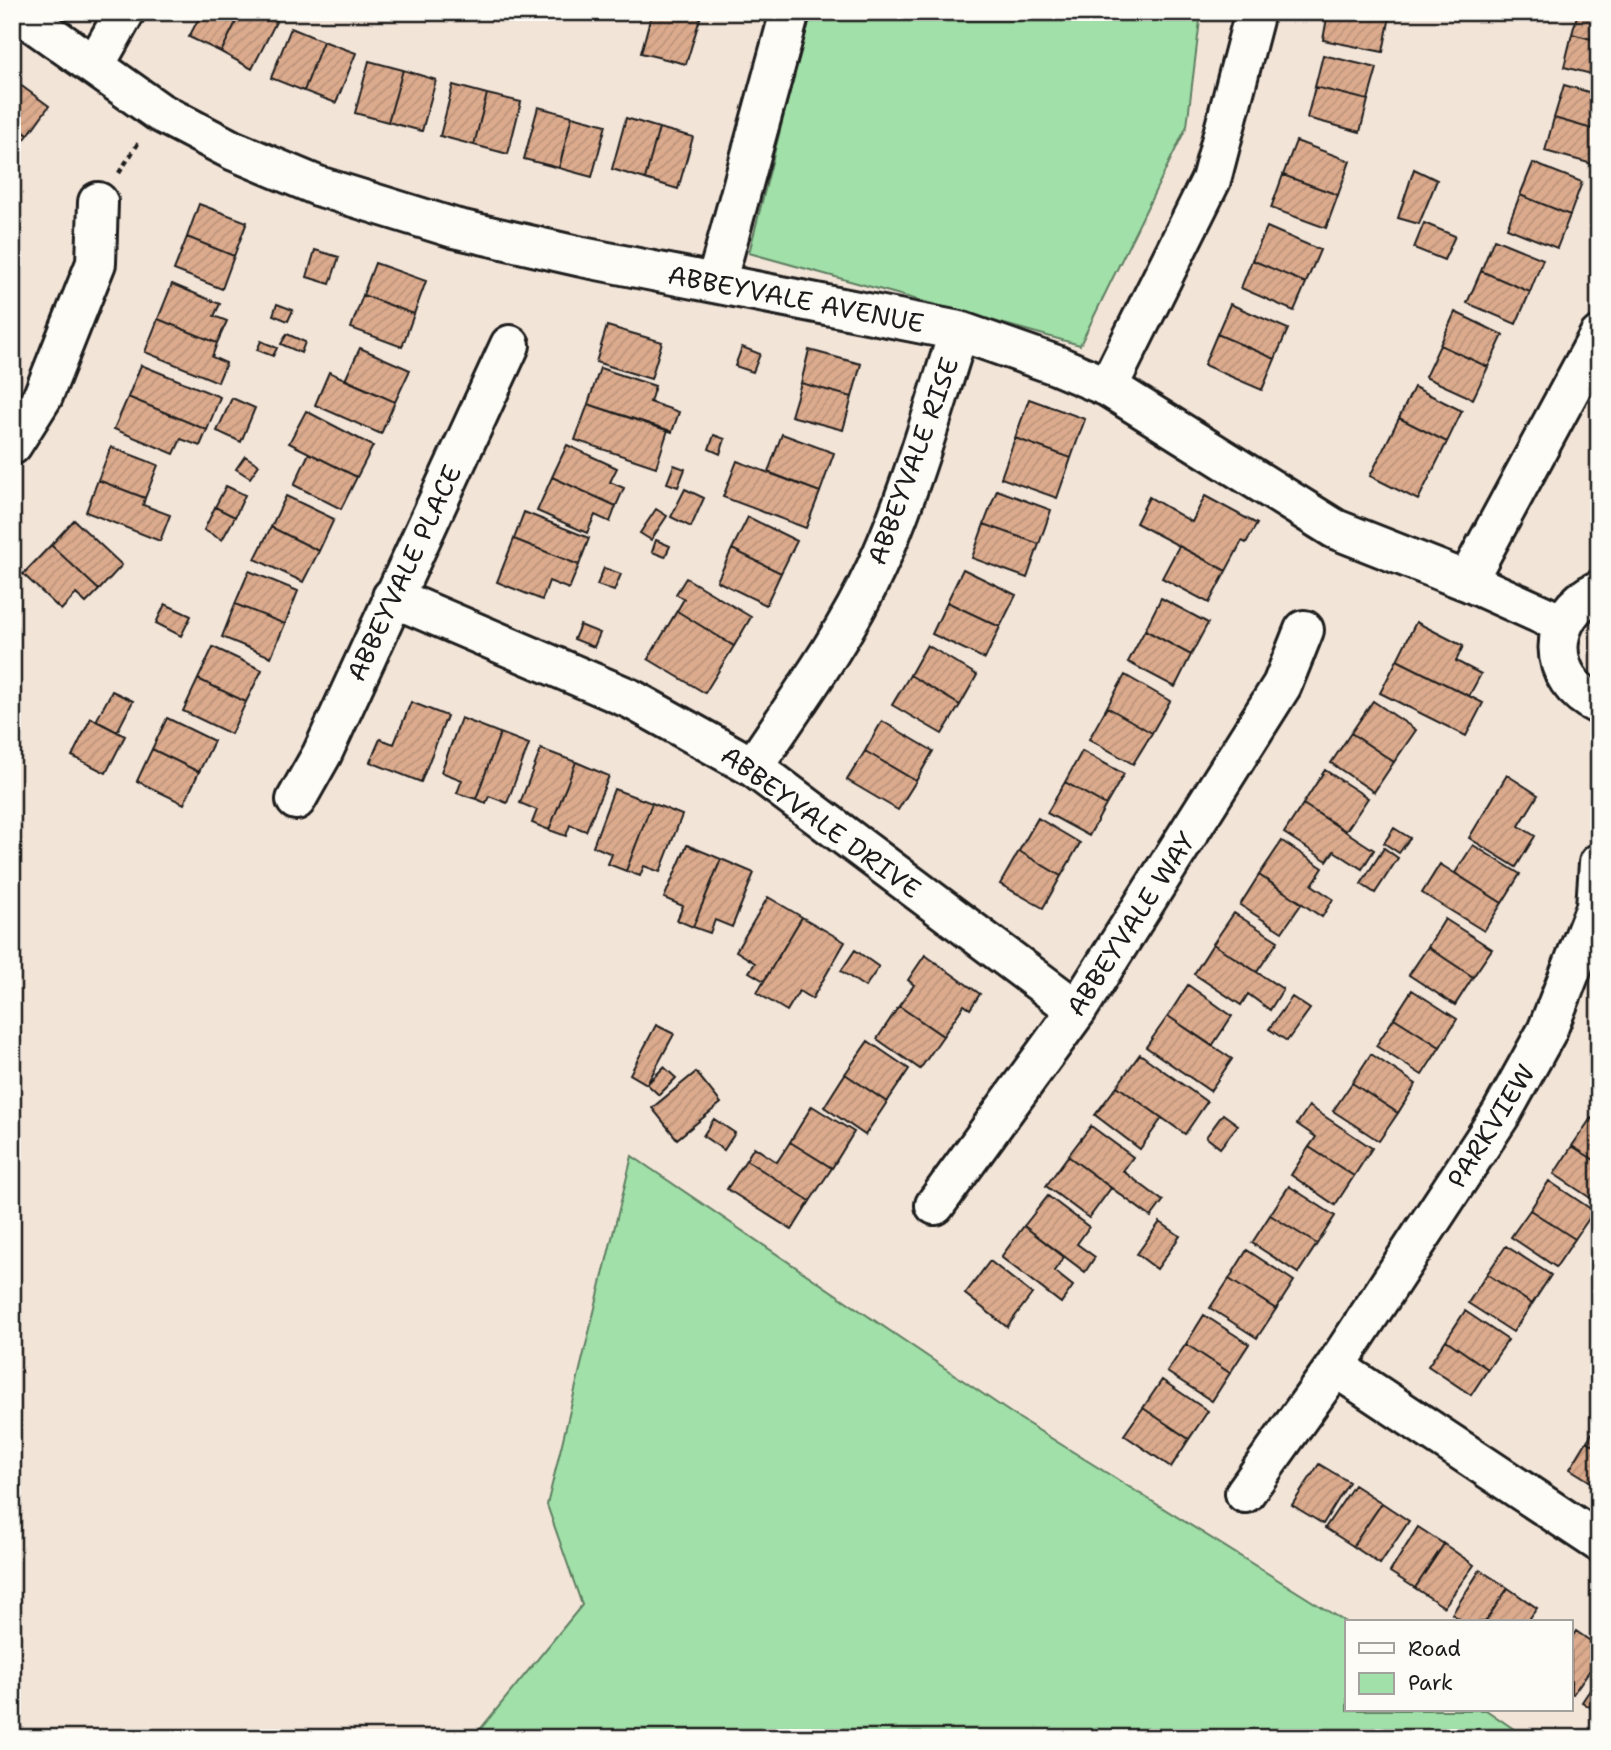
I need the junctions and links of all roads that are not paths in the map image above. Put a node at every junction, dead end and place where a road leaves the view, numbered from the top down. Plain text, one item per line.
1 (18, 12) edge
2 (125, 12) edge
3 (790, 12) edge
4 (1255, 12) edge
5 (95, 65) junction
6 (98, 202) road end
7 (716, 283) junction
8 (959, 331) junction
9 (1599, 336) edge
10 (510, 345) dead end
11 (1108, 387) junction
12 (12, 445) edge
13 (1467, 581) junction
14 (1599, 590) edge
15 (392, 597) junction
16 (1563, 624) junction
17 (1304, 630) dead end
18 (1599, 705) edge
19 (753, 767) junction
20 (296, 800) dead end
21 (1599, 863) edge
22 (1077, 1010) junction
23 (935, 1205) dead end
24 (1335, 1367) junction
25 (1245, 1493) dead end
26 (1599, 1542) edge

1 - 5 street, ABBEYVALE AVENUE
2 - 5 street
3 - 7 street
4 - 11 street
5 - 7 street, ABBEYVALE AVENUE
6 - 12 street
7 - 8 street, ABBEYVALE AVENUE
8 - 11 street, ABBEYVALE AVENUE
8 - 19 street, ABBEYVALE RISE
9 - 13 street
10 - 15 street, ABBEYVALE PLACE
11 - 13 street, ABBEYVALE AVENUE
13 - 16 street, ABBEYVALE AVENUE
14 - 16 street
15 - 19 street, ABBEYVALE DRIVE
15 - 20 street, ABBEYVALE PLACE
16 - 18 street
17 - 22 street, ABBEYVALE WAY
19 - 22 street, ABBEYVALE DRIVE
21 - 24 street, PARKVIEW
22 - 23 street, ABBEYVALE WAY
24 - 25 street, PARKVIEW
24 - 26 street

